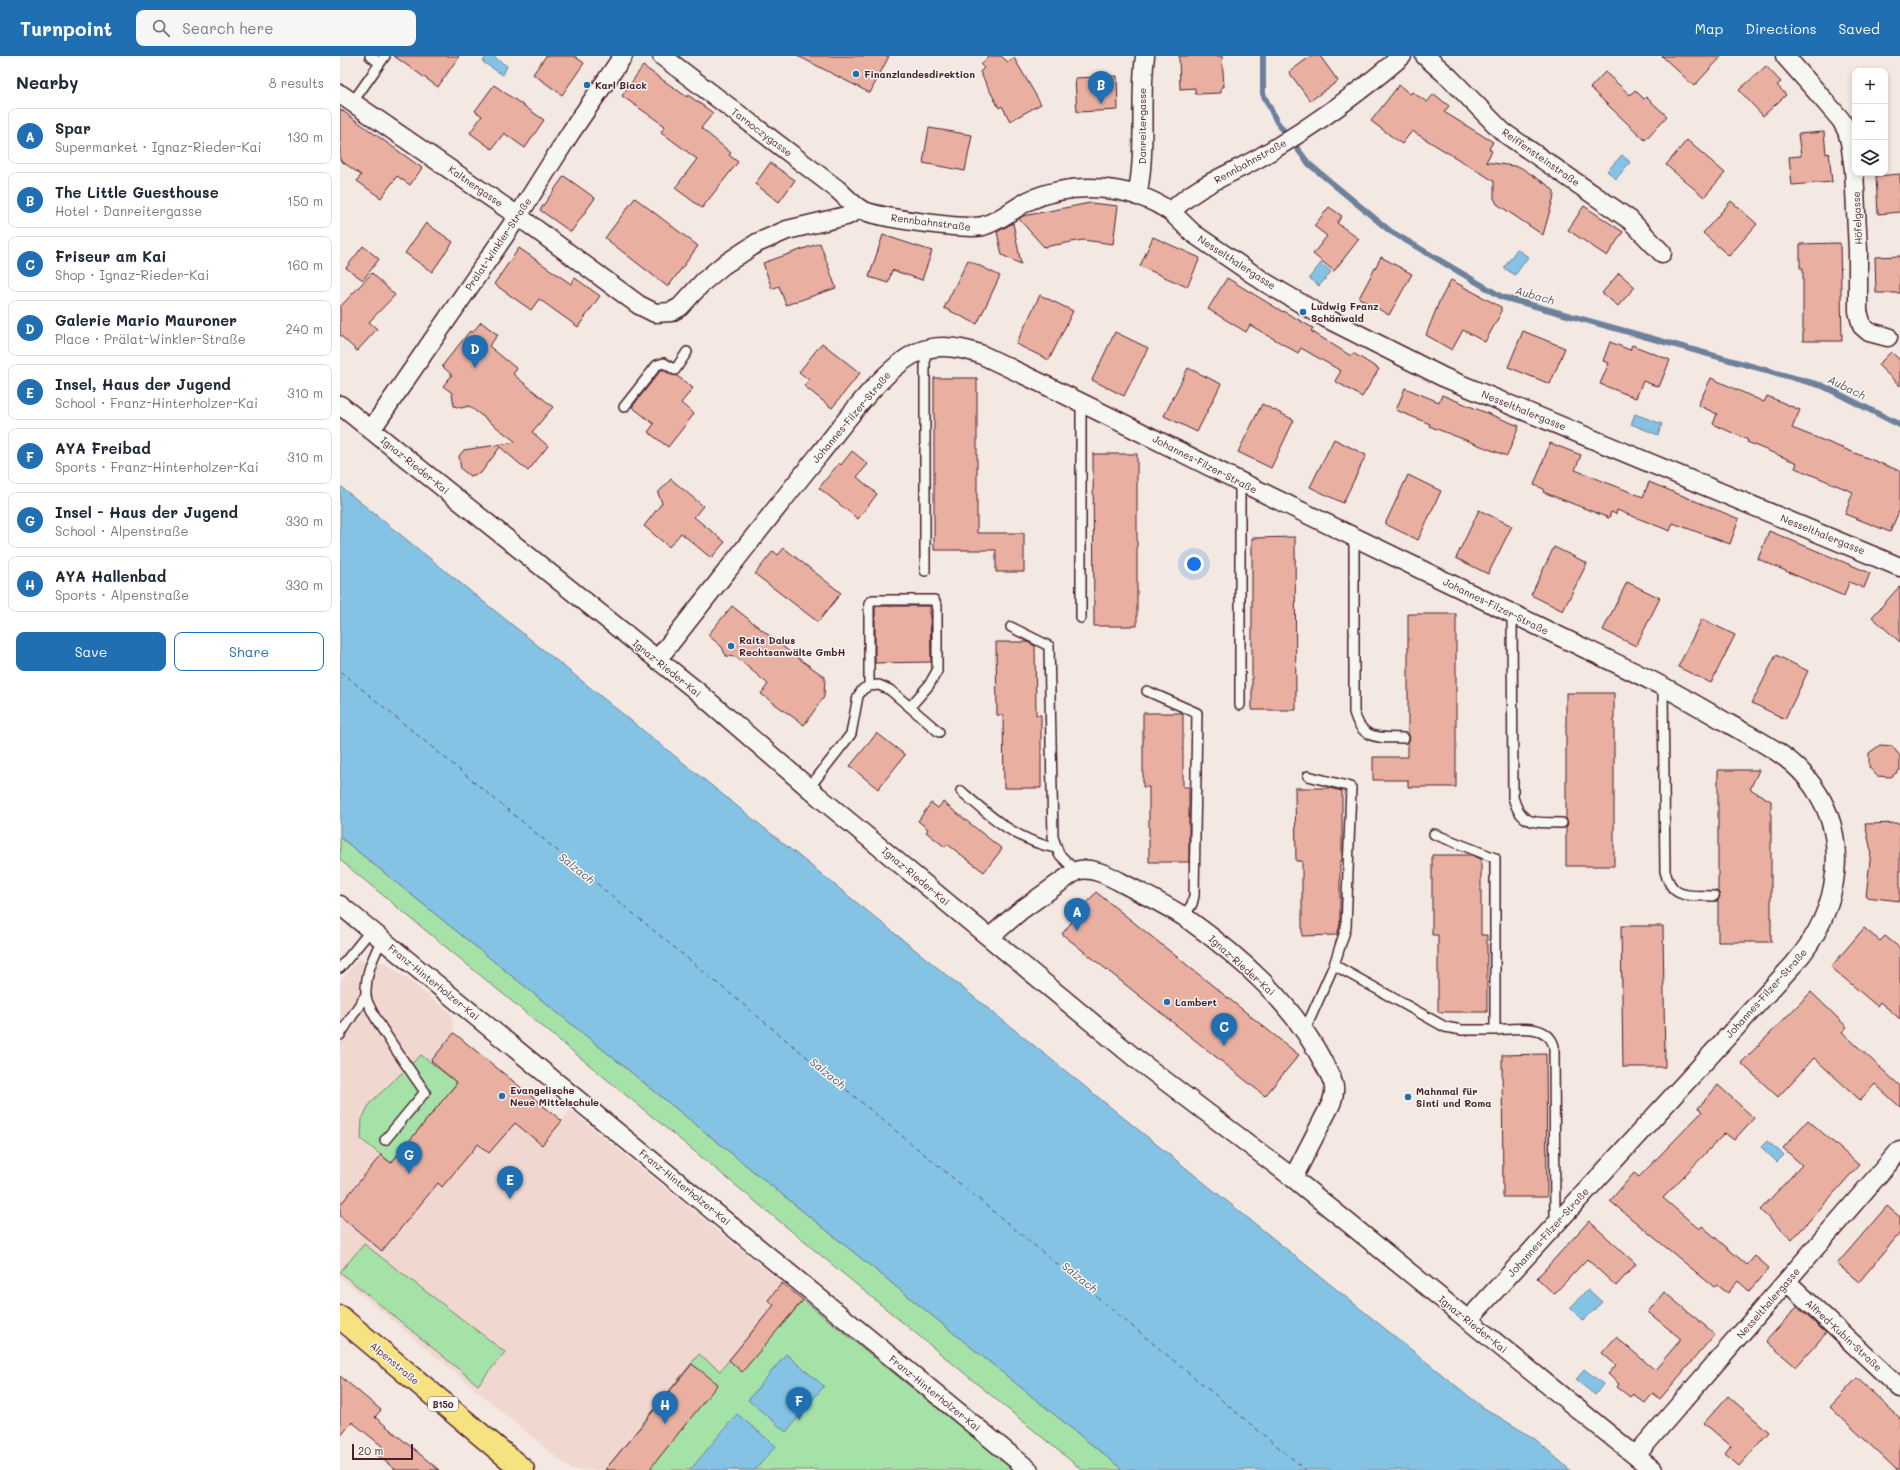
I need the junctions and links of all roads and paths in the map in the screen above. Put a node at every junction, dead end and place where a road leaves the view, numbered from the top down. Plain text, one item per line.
1 (370, 56) edge
2 (623, 56) edge
3 (662, 56) edge
4 (1145, 56) edge
5 (1402, 56) edge
6 (1425, 56) edge
7 (1785, 56) edge
8 (383, 60) edge
9 (346, 99) edge
10 (1137, 196) junction
11 (860, 209) junction
12 (1171, 212) junction
13 (518, 216) junction
14 (1662, 253) dead end
15 (1888, 337) dead end
16 (925, 349) junction
17 (688, 352) dead end
18 (1081, 402) junction
19 (340, 405) edge
20 (624, 408) dead end
21 (371, 430) junction
22 (1240, 482) junction
23 (1354, 537) junction
24 (1900, 567) edge
25 (925, 570) dead end
26 (1512, 613) junction
27 (1081, 618) dead end
28 (1011, 627) dead end
29 (657, 660) junction
30 (869, 686) junction
31 (1663, 687) junction
32 (1147, 691) dead end
33 (1240, 705) dead end
34 (910, 707) junction
35 (939, 732) dead end
36 (1404, 738) dead end
37 (1308, 776) dead end
38 (809, 788) junction
39 (961, 791) dead end
40 (1562, 823) dead end
41 (1434, 834) dead end
42 (1056, 848) junction
43 (1076, 871) junction
44 (1714, 896) dead end
45 (340, 905) edge
46 (1184, 917) junction
47 (376, 935) junction
48 (990, 937) junction
49 (1334, 964) junction
50 (340, 968) edge
51 (365, 996) junction
52 (1305, 1030) junction
53 (1495, 1030) junction
54 (340, 1035) edge
55 (385, 1140) dead end
56 (1900, 1150) edge
57 (1293, 1178) junction
58 (1555, 1223) junction
59 (1787, 1282) junction
60 (340, 1317) edge
61 (1468, 1320) junction
62 (1900, 1388) edge
63 (1636, 1455) junction
64 (523, 1470) edge
65 (1029, 1470) edge
66 (1653, 1470) edge

1 - 8 lane
2 - 13 street, Prälat-Winkler-Straße
3 - 11 street, Tarnoczygasse
4 - 10 street, Danreitergasse
5 - 12 street, Rennbahnstraße
6 - 14 street, Reiffensteinstraße
7 - 15 street, Höfelgasse
8 - 9 lane
9 - 13 street, Kaltnergasse
10 - 11 street, Rennbahnstraße
10 - 12 street, Rennbahnstraße
11 - 13 street, Kaltnergasse
12 - 24 street, Nesselthalergasse
13 - 21 street, Prälat-Winkler-Straße
16 - 18 street, Johannes-Filzer-Straße
16 - 25 lane
16 - 29 street, Johannes-Filzer-Straße
17 - 20 lane
18 - 22 street, Johannes-Filzer-Straße
18 - 27 lane
19 - 21 street, Ignaz-Rieder-Kai
21 - 29 street, Ignaz-Rieder-Kai
22 - 23 street, Johannes-Filzer-Straße
22 - 33 lane
23 - 26 street, Johannes-Filzer-Straße
23 - 36 lane
26 - 31 street, Johannes-Filzer-Straße
26 - 40 lane
28 - 42 lane
29 - 38 street, Ignaz-Rieder-Kai
30 - 34 lane
30 - 34 lane
30 - 38 lane
31 - 44 lane
31 - 58 street, Johannes-Filzer-Straße
32 - 46 lane
34 - 35 lane
37 - 49 lane
38 - 48 street, Ignaz-Rieder-Kai
39 - 42 lane
41 - 53 lane
42 - 43 lane
43 - 46 street, Ignaz-Rieder-Kai
43 - 48 street
45 - 47 street, Franz-Hinterholzer-Kai
46 - 52 street, Ignaz-Rieder-Kai
47 - 50 lane
47 - 51 lane
47 - 65 street, Franz-Hinterholzer-Kai
48 - 57 street, Ignaz-Rieder-Kai
49 - 52 lane
49 - 53 lane
51 - 54 lane
51 - 55 lane
52 - 57 street, Ignaz-Rieder-Kai
53 - 58 lane
56 - 59 street, Nesselthalergasse
57 - 61 street, Ignaz-Rieder-Kai
58 - 61 street, Johannes-Filzer-Straße
59 - 62 street, Alfred-Kubin-Straße
59 - 63 street, Nesselthalergasse
60 - 64 main road, Alpenstraße / B150
61 - 63 street, Ignaz-Rieder-Kai
63 - 66 street, Ignaz-Rieder-Kai

